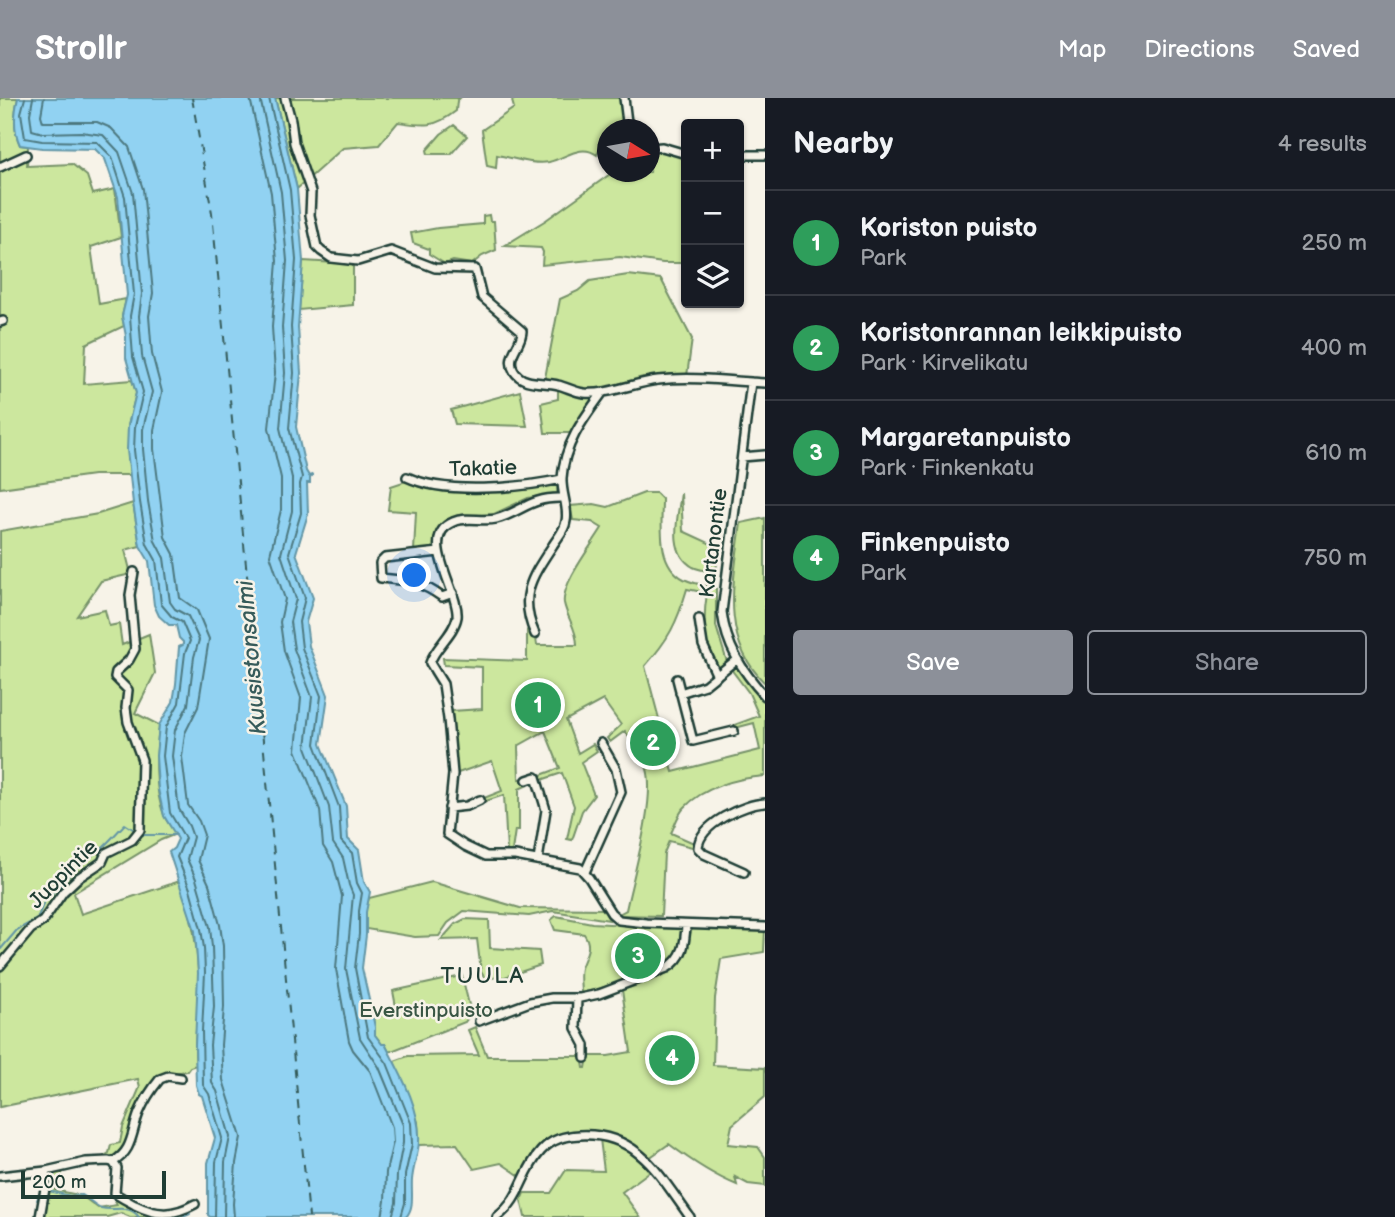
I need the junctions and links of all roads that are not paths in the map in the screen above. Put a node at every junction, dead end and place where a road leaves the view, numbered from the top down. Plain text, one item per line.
1 (285, 98) edge
2 (624, 98) edge
3 (627, 119) edge
4 (660, 147) edge
5 (681, 153) edge
6 (26, 155) dead end
7 (744, 155) edge
8 (765, 155) edge
9 (0, 167) edge
10 (751, 382) junction
11 (765, 383) edge
12 (603, 392) junction
13 (765, 456) edge
14 (742, 457) junction
15 (407, 477) dead end
16 (562, 479) junction
17 (562, 498) junction
18 (439, 552) junction
19 (134, 572) dead end
20 (453, 593) junction
21 (699, 619) dead end
22 (535, 634) dead end
23 (736, 660) junction
24 (717, 676) junction
25 (677, 679) dead end
26 (680, 693) junction
27 (765, 696) edge
28 (734, 731) dead end
29 (600, 743) dead end
30 (527, 780) dead end
31 (481, 800) dead end
32 (765, 803) edge
33 (449, 808) junction
34 (538, 860) junction
35 (585, 872) junction
36 (744, 872) dead end
37 (686, 925) junction
38 (765, 927) edge
39 (0, 967) edge
40 (577, 998) junction
41 (479, 1021) dead end
42 (586, 1058) dead end
43 (181, 1078) dead end
44 (113, 1162) junction
45 (46, 1171) junction
46 (0, 1176) edge
47 (195, 1204) dead end
48 (40, 1217) edge
49 (497, 1217) edge
50 (690, 1217) edge

1 - 12 street
2 - 3 street
4 - 5 street
6 - 9 street
7 - 8 street
10 - 11 street
10 - 12 street
10 - 14 street, Kartanontie
12 - 16 street
13 - 14 street
14 - 23 street, Kartanontie
15 - 16 street, Takatie
16 - 17 street
17 - 18 street
17 - 22 street
18 - 20 street
18 - 20 street
19 - 39 street, Juopintie
20 - 33 street
21 - 24 street
23 - 24 street
23 - 27 street, Kartanontie
24 - 26 street
25 - 26 street
26 - 28 street
29 - 35 street
30 - 34 street
31 - 33 street
32 - 36 street
33 - 34 street
34 - 35 street
35 - 37 street
37 - 38 street
37 - 40 street
40 - 41 street
40 - 42 street
43 - 44 street
44 - 45 street
44 - 47 street
45 - 46 street
45 - 48 street
49 - 50 street

